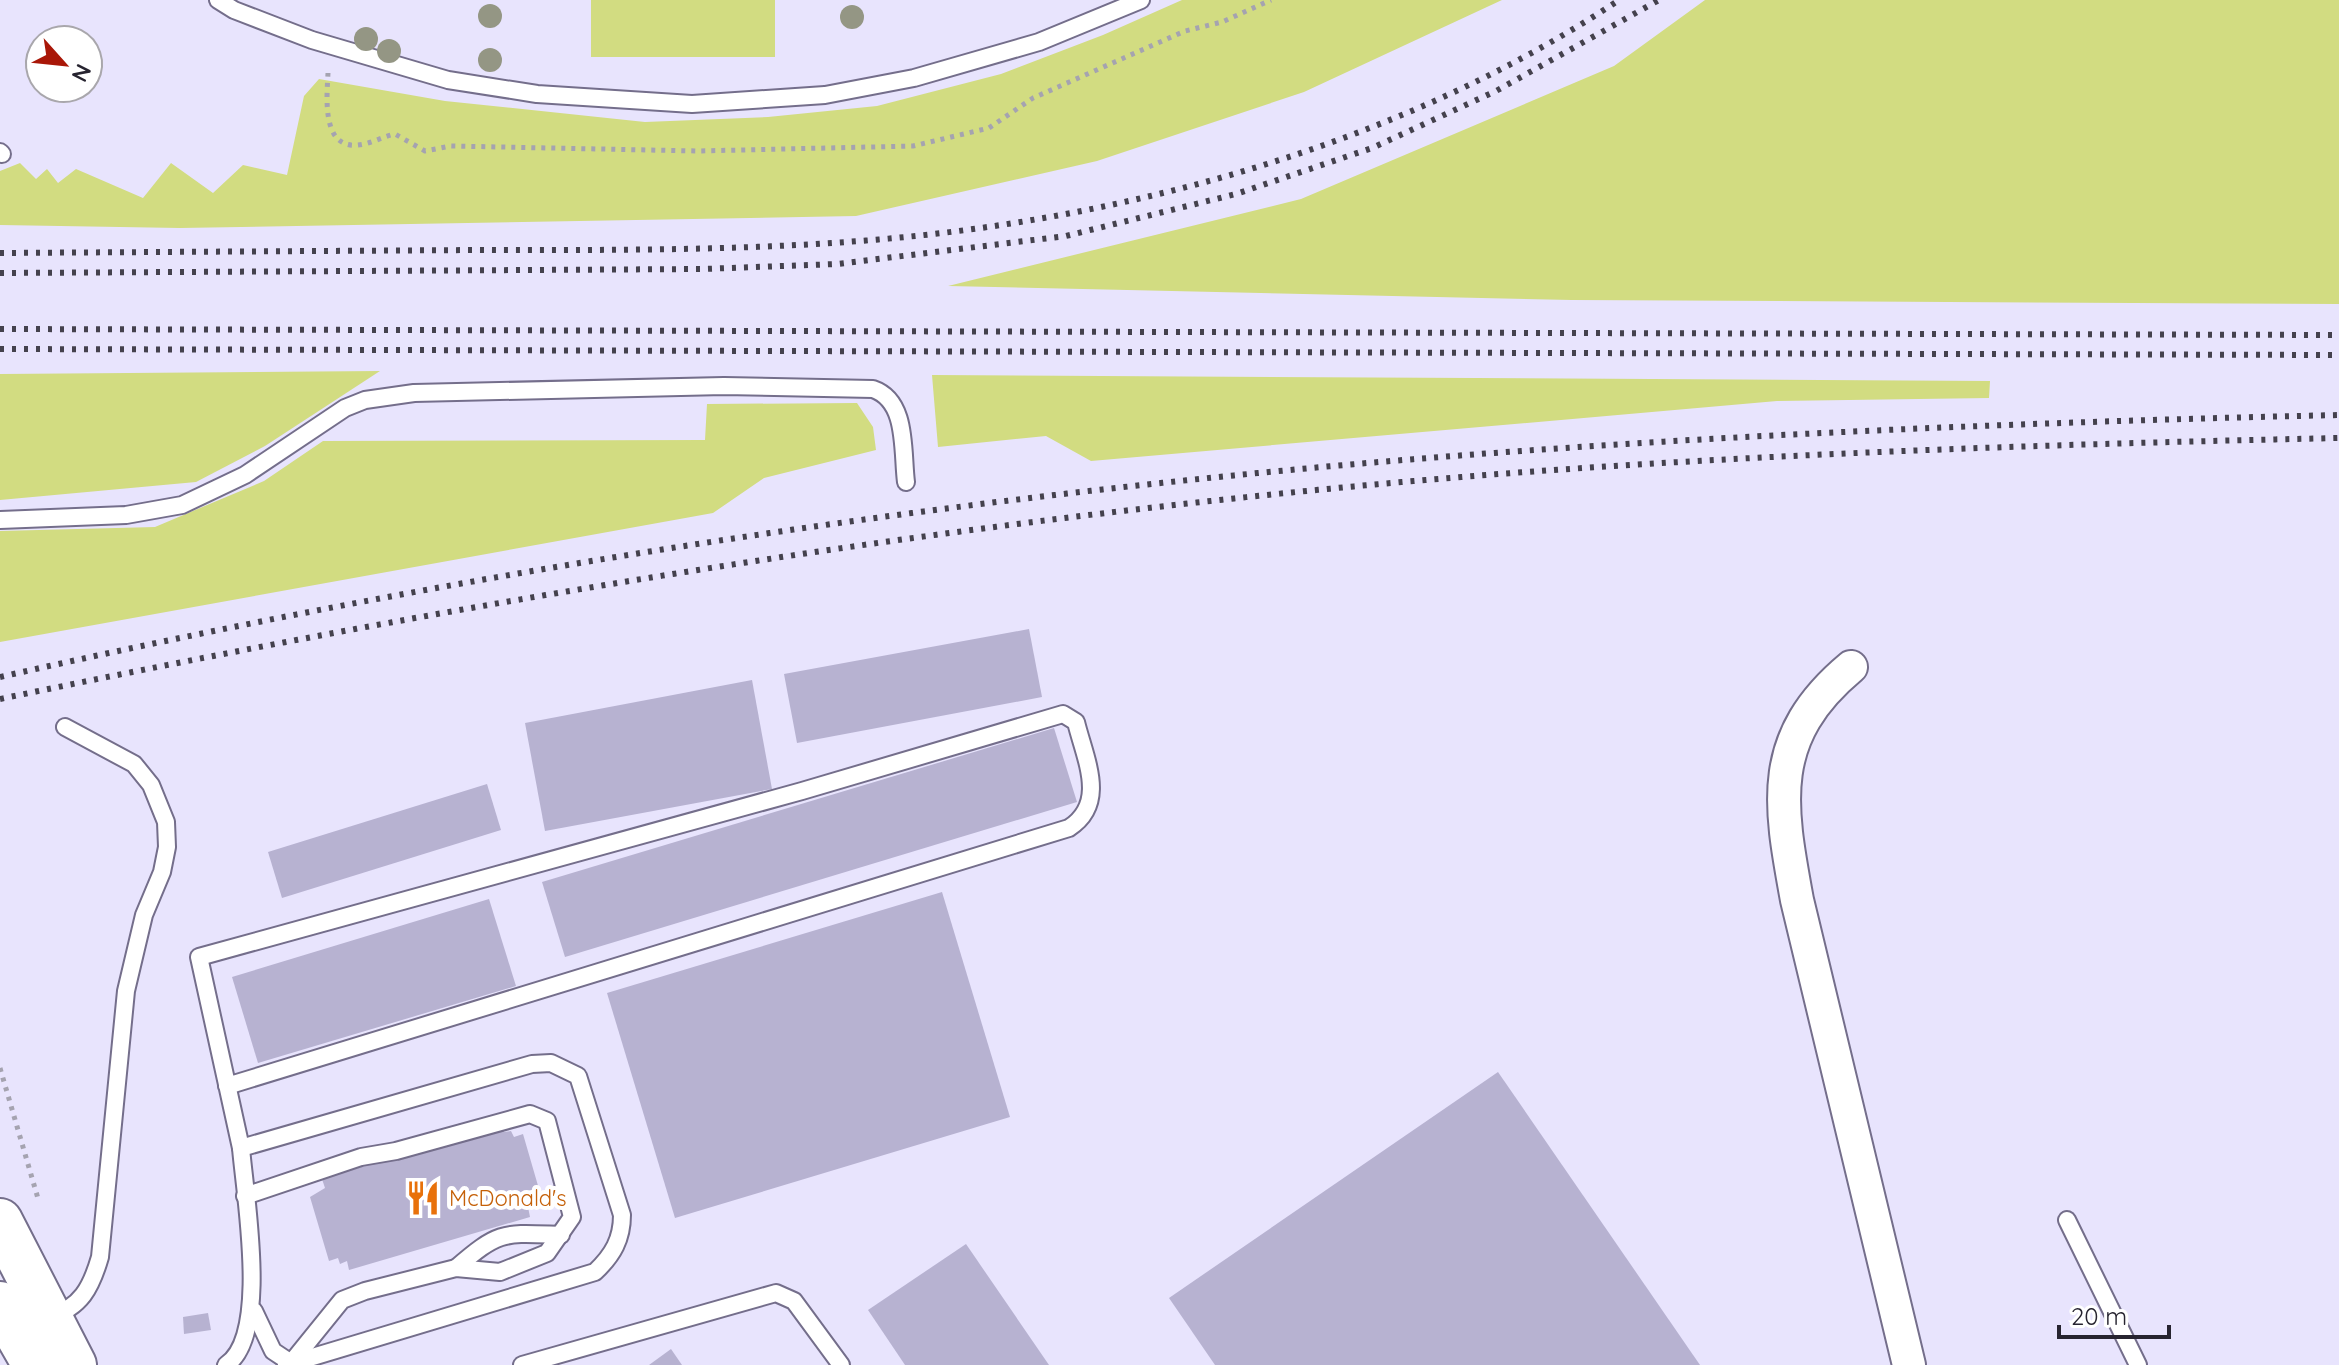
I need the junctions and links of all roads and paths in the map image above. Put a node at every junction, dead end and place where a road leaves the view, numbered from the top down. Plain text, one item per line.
1 (218, 0) edge
2 (1141, 0) edge
3 (906, 482) dead end
4 (0, 520) edge
5 (1851, 667) dead end
6 (65, 727) dead end
7 (0, 1068) edge
8 (227, 1086) junction
9 (241, 1148) junction
10 (245, 1196) junction
11 (43, 1217) dead end
12 (2067, 1220) dead end
13 (0, 1221) edge
14 (561, 1235) junction
15 (456, 1268) junction
16 (0, 1304) edge
17 (253, 1308) junction
18 (47, 1317) junction
19 (288, 1364) edge
20 (35, 1365) edge
21 (74, 1365) edge
22 (226, 1365) edge
23 (522, 1365) edge
24 (841, 1365) edge
25 (1909, 1365) edge
26 (2138, 1365) edge

1 - 2 lane
3 - 4 lane
5 - 25 street
6 - 18 lane
7 - 11 path
8 - 8 lane
8 - 9 lane
9 - 10 lane
9 - 19 lane
10 - 14 lane
10 - 17 lane
12 - 26 lane
13 - 18 main road
14 - 15 lane
14 - 15 lane
15 - 19 lane
16 - 20 main road
17 - 19 lane
17 - 22 lane
18 - 21 main road
23 - 24 lane

